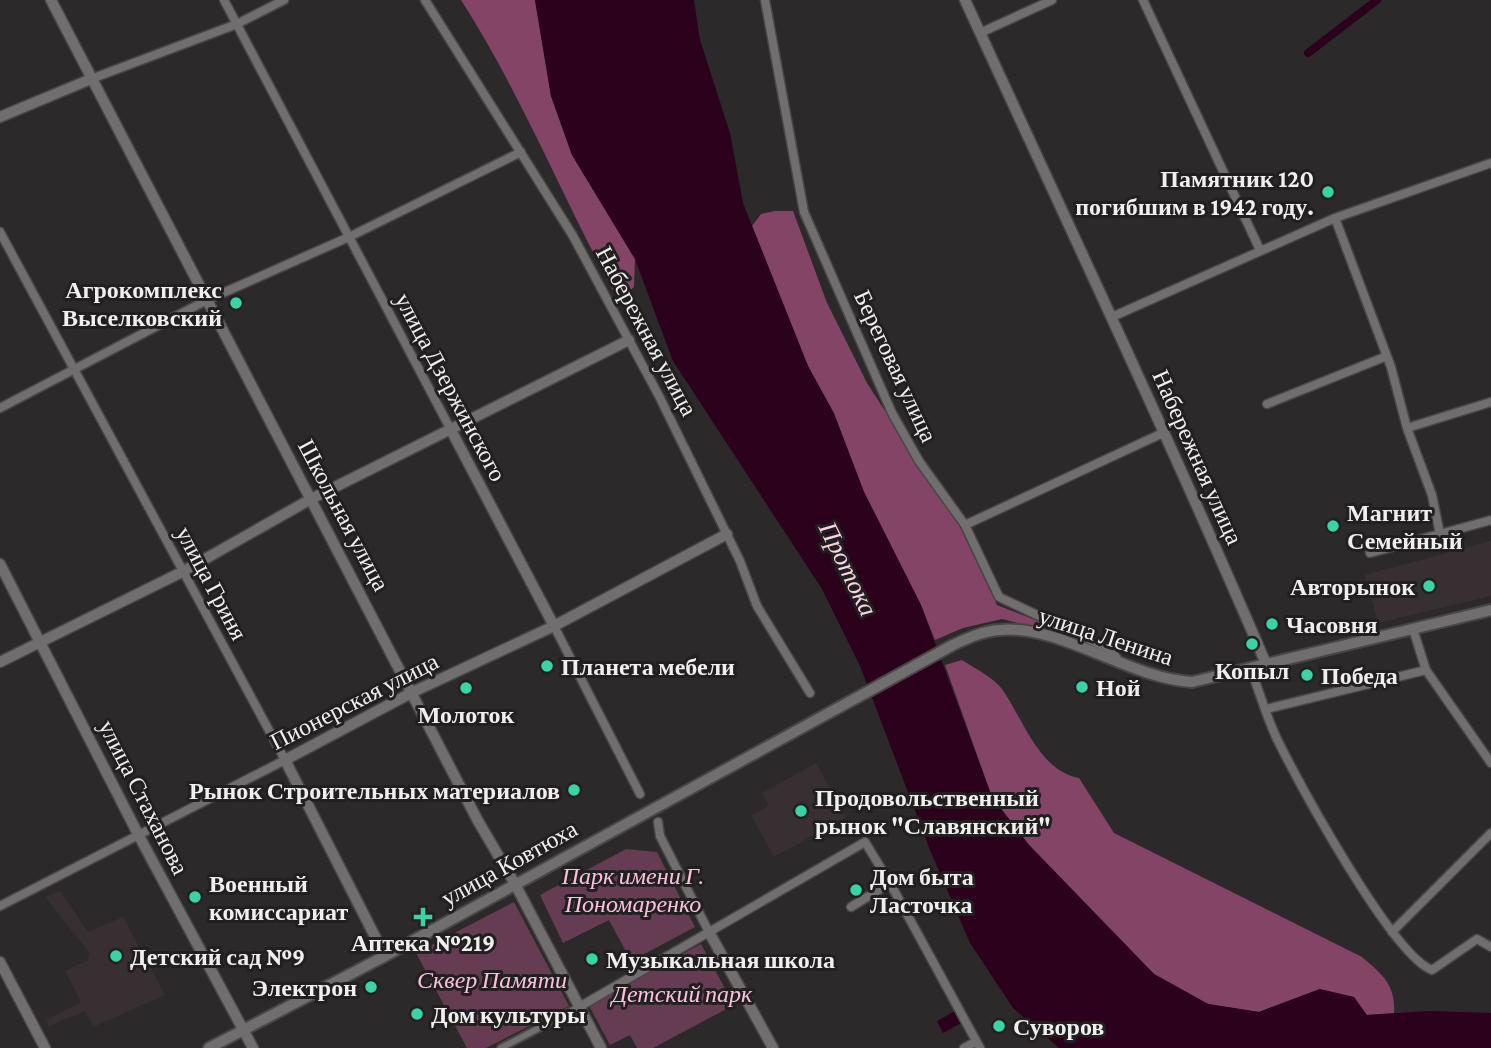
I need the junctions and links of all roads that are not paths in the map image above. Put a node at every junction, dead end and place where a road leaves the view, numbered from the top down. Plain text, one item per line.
1 (51, 0) edge
2 (224, 0) edge
3 (284, 0) edge
4 (425, 0) edge
5 (765, 0) edge
6 (965, 0) edge
7 (1052, 0) edge
8 (1143, 0) edge
9 (237, 24) junction
10 (980, 33) junction
11 (91, 79) junction
12 (0, 117) edge
13 (521, 152) junction
14 (1491, 163) edge
15 (1335, 218) junction
16 (0, 232) edge
17 (349, 237) junction
18 (1260, 250) junction
19 (207, 300) junction
20 (1114, 316) junction
21 (629, 340) junction
22 (1387, 356) junction
23 (75, 371) junction
24 (1491, 402) edge
25 (1267, 404) dead end
26 (0, 408) edge
27 (1407, 428) junction
28 (450, 430) junction
29 (1165, 432) junction
30 (312, 499) junction
31 (1491, 520) edge
32 (965, 525) junction
33 (727, 534) junction
34 (1440, 534) junction
35 (1370, 553) dead end
36 (0, 564) edge
37 (182, 572) junction
38 (1491, 610) edge
39 (554, 626) junction
40 (1413, 629) junction
41 (41, 641) junction
42 (0, 662) edge
43 (1120, 664) junction
44 (1266, 666) junction
45 (1251, 670) junction
46 (1426, 670) junction
47 (413, 692) junction
48 (810, 693) dead end
49 (1265, 709) junction
50 (828, 712) joint
51 (285, 760) junction
52 (1491, 763) edge
53 (640, 794) dead end
54 (658, 822) dead end
55 (1491, 833) edge
56 (139, 836) junction
57 (890, 883) junction
58 (515, 884) junction
59 (0, 906) edge
60 (851, 907) dead end
61 (709, 932) junction
62 (1392, 932) junction
63 (1491, 947) edge
64 (385, 956) junction
65 (0, 962) edge
66 (579, 1007) junction
67 (244, 1030) junction
68 (978, 1045) edge
69 (45, 1048) edge
70 (209, 1048) edge
71 (253, 1048) edge
72 (500, 1048) edge
73 (601, 1048) edge
74 (773, 1048) edge
75 (964, 1048) edge

1 - 11 street, Школьная улица
2 - 9 street, улица Дзержинского
3 - 9 street
4 - 13 street, Набережная улица
5 - 32 street, Береговая улица
6 - 10 street, Набережная улица
7 - 10 street
8 - 18 street
9 - 11 street
9 - 17 street, улица Дзержинского
10 - 20 street, Набережная улица
11 - 12 street
11 - 19 street, Школьная улица
13 - 17 street
13 - 21 street, Набережная улица
14 - 15 street
15 - 18 street
15 - 22 street
16 - 23 street, улица Гриня
17 - 19 street
17 - 28 street, улица Дзержинского
18 - 20 street
19 - 23 street
19 - 30 street, Школьная улица
20 - 29 street, Набережная улица
21 - 28 street
21 - 33 street, Набережная улица
22 - 25 street
22 - 27 street
23 - 26 street
23 - 37 street, улица Гриня
24 - 27 street
27 - 34 street
28 - 30 street
28 - 39 street, улица Дзержинского
29 - 32 street
29 - 44 street, Набережная улица
30 - 37 street
30 - 47 street, Школьная улица
31 - 34 street
32 - 43 street, Береговая улица
33 - 39 street, Пионерская улица
33 - 48 street, Набережная улица
34 - 35 street
36 - 41 street, улица Стаханова
37 - 41 street
37 - 51 street, улица Гриня
38 - 40 main road, улица Ленина
39 - 47 street, Пионерская улица
39 - 53 street, улица Дзержинского
40 - 44 main road, улица Ленина
40 - 46 street
41 - 42 street
41 - 56 street, улица Стаханова
43 - 45 main road, улица Ленина
43 - 50 main road, улица Ленина
44 - 45 main road, улица Ленина
45 - 49 street
46 - 49 street
46 - 52 street
47 - 51 street, Пионерская улица
47 - 58 street, Школьная улица
49 - 62 street
50 - 58 main road, улица Ковтюха
51 - 56 street, Пионерская улица
51 - 64 street, улица Гриня
54 - 61 street
55 - 62 street
56 - 59 street, Пионерская улица
56 - 67 street, улица Стаханова
57 - 60 street
57 - 61 street
57 - 68 street
58 - 64 main road, улица Ковтюха
58 - 66 street, Школьная улица
61 - 66 street
61 - 74 street
62 - 63 street
64 - 67 main road, улица Ковтюха
65 - 69 street
66 - 72 street
66 - 73 street, Школьная улица
67 - 70 main road, улица Ковтюха
67 - 71 street, улица Стаханова
68 - 75 street

